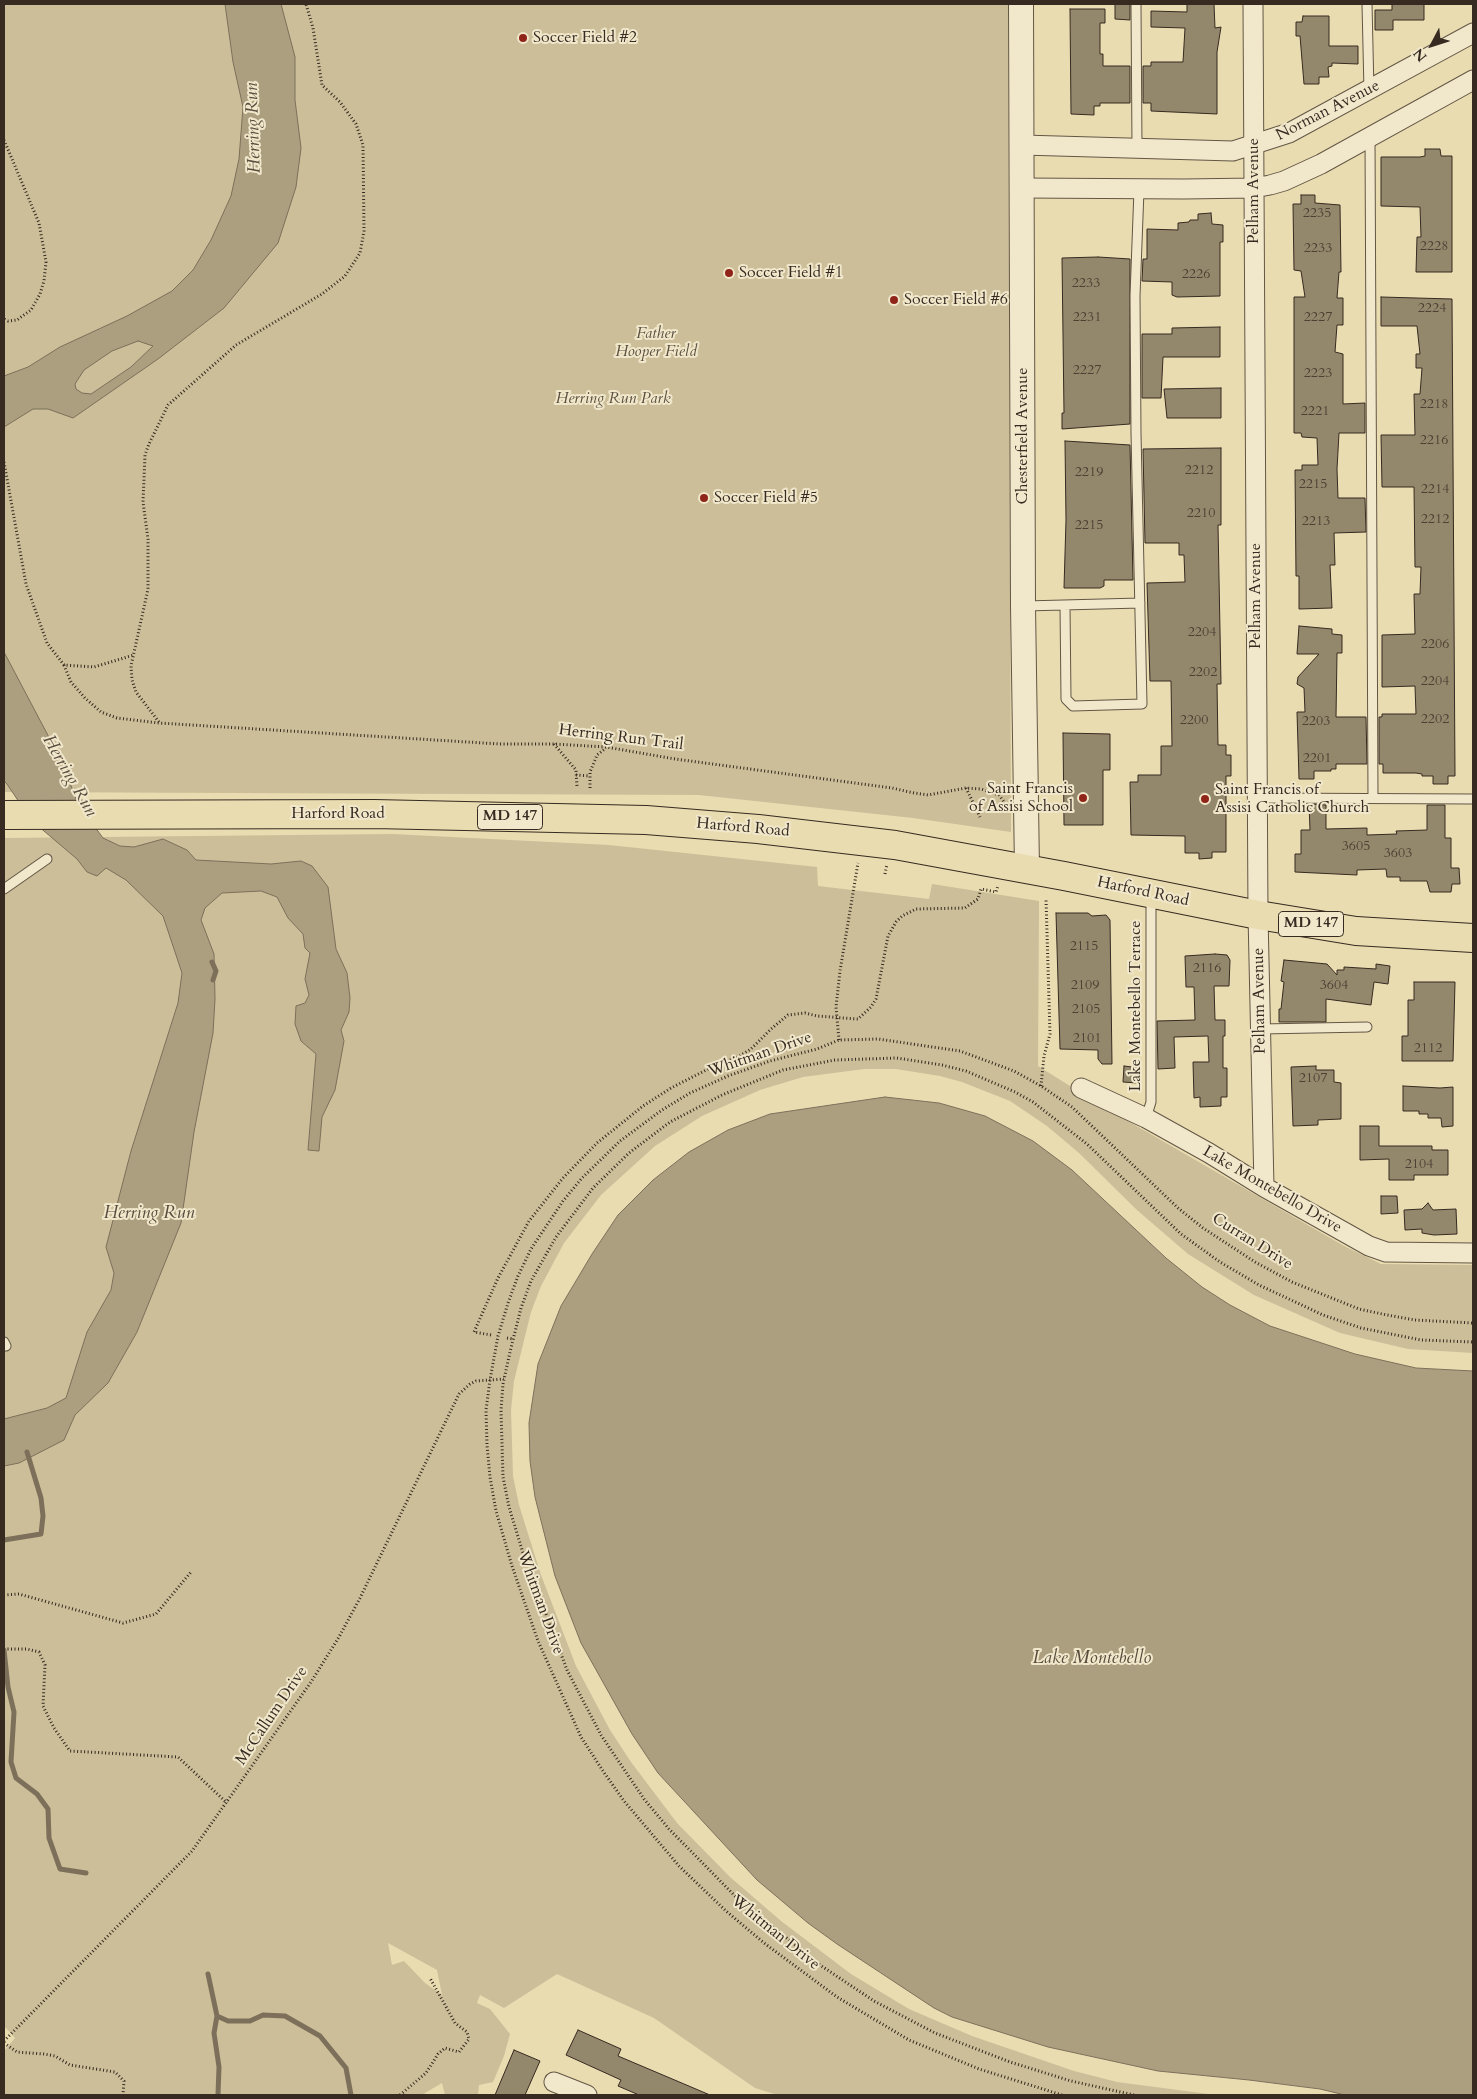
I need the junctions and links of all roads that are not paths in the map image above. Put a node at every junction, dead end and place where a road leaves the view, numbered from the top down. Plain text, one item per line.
1 (1021, 4) edge
2 (1136, 4) edge
3 (1253, 4) edge
4 (1367, 4) edge
5 (1473, 33) edge
6 (1473, 80) edge
7 (1369, 91) junction
8 (1370, 138) junction
9 (1022, 145) junction
10 (1254, 146) junction
11 (1137, 148) junction
12 (1022, 188) junction
13 (1254, 188) junction
14 (1138, 190) junction
15 (1140, 603) junction
16 (1023, 606) junction
17 (1065, 606) junction
18 (1258, 798) junction
19 (1372, 798) junction
20 (1473, 799) edge
21 (4, 815) edge
22 (47, 859) dead end
23 (1027, 869) junction
24 (4, 889) edge
25 (1151, 893) junction
26 (1258, 915) junction
27 (1473, 938) edge
28 (1367, 1027) dead end
29 (1261, 1029) junction
30 (1081, 1088) dead end
31 (1146, 1118) junction
32 (1264, 1187) junction
33 (1473, 1252) edge
34 (554, 2082) dead end
35 (587, 2095) edge

1 - 9 street, Chesterfield Avenue
2 - 11 lane
3 - 10 street, Pelham Avenue
4 - 7 lane
5 - 7 street, Norman Avenue
6 - 8 street
7 - 10 street, Norman Avenue
8 - 13 street
8 - 19 lane
9 - 11 street, Norman Avenue
9 - 12 street, Chesterfield Avenue
10 - 11 street, Norman Avenue
10 - 13 street, Pelham Avenue
12 - 14 street
12 - 16 street, Chesterfield Avenue
13 - 14 street
13 - 18 street, Pelham Avenue
14 - 15 lane
15 - 17 lane
15 - 17 lane
16 - 17 lane
16 - 23 street, Chesterfield Avenue
18 - 19 lane
18 - 26 street, Pelham Avenue
19 - 20 lane
21 - 23 main road, Harford Road / MD 147
22 - 24 lane
23 - 25 main road, Harford Road / MD 147
25 - 26 main road, Harford Road / MD 147
25 - 31 lane, Lake Montebello Terrace
26 - 27 main road, Harford Road / MD 147
26 - 29 street, Pelham Avenue
28 - 29 lane
29 - 32 street, Pelham Avenue
30 - 31 street, Lake Montebello Drive
31 - 32 street, Lake Montebello Drive
32 - 33 street, Lake Montebello Drive
34 - 35 street

